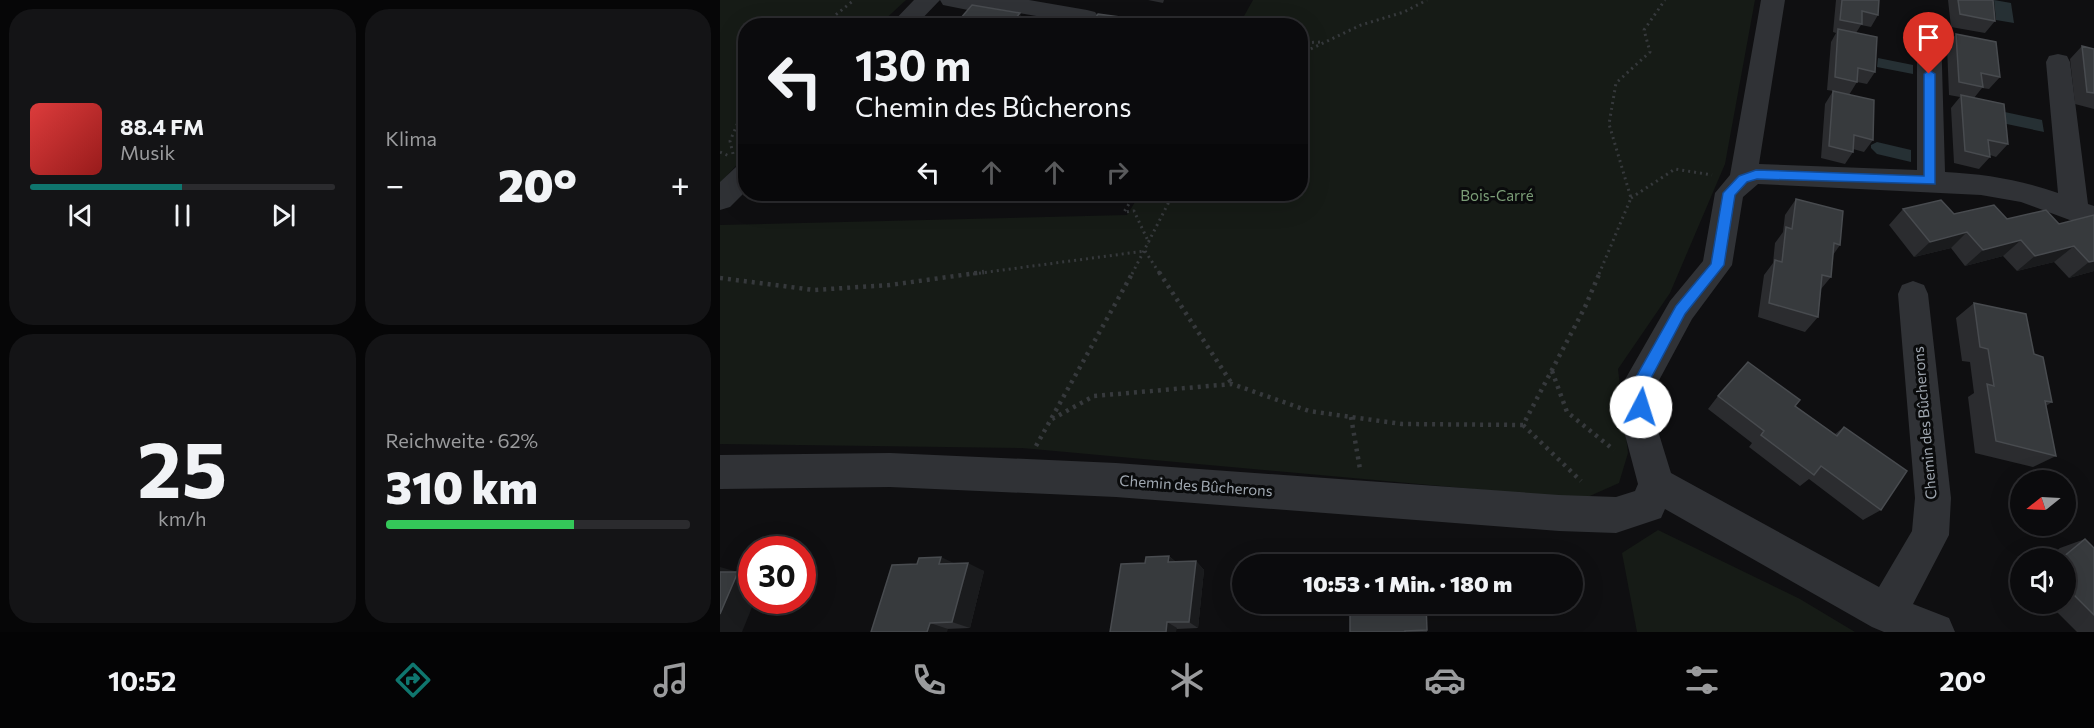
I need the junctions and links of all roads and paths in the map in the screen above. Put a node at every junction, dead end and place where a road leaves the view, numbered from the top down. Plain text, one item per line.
1 (854, 0) edge
2 (928, 0) edge
3 (951, 0) edge
4 (1427, 0) edge
5 (1665, 0) edge
6 (1773, 0) edge
7 (832, 18) edge
8 (909, 18) edge
9 (1069, 18) edge
10 (1929, 31) dead end
11 (1325, 42) junction
12 (1308, 43) edge
13 (1308, 50) edge
14 (2058, 62) dead end
15 (738, 122) edge
16 (738, 161) edge
17 (738, 169) edge
18 (1743, 179) junction
19 (1930, 181) junction
20 (1631, 198) junction
21 (720, 199) edge
22 (1131, 201) edge
23 (1170, 201) edge
24 (2084, 214) edge
25 (1149, 243) junction
26 (1145, 251) junction
27 (720, 278) edge
28 (1913, 294) dead end
29 (1552, 371) junction
30 (1232, 384) junction
31 (1351, 417) junction
32 (1523, 425) junction
33 (720, 472) edge
34 (1656, 484) junction
35 (1366, 497) junction
36 (1616, 515) junction
37 (1886, 613) junction
38 (1935, 632) edge

1 - 7 path
2 - 8 street
3 - 9 street
4 - 11 path
5 - 20 path
6 - 18 street
10 - 19 street
11 - 12 path
11 - 13 path
14 - 24 street
15 - 16 path
17 - 21 street
18 - 19 street
18 - 20 path
18 - 34 street
19 - 24 street
20 - 29 path
22 - 25 path
23 - 25 path
25 - 26 path
26 - 27 path
26 - 30 path
26 - 30 path
28 - 37 street, Chemin des Bûcherons
29 - 32 path
29 - 34 path
30 - 31 path
31 - 32 path
31 - 35 path
32 - 36 path
33 - 35 street, Chemin des Bûcherons
34 - 36 street, Chemin des Bûcherons
34 - 37 street
35 - 36 street, Chemin des Bûcherons
37 - 38 street

